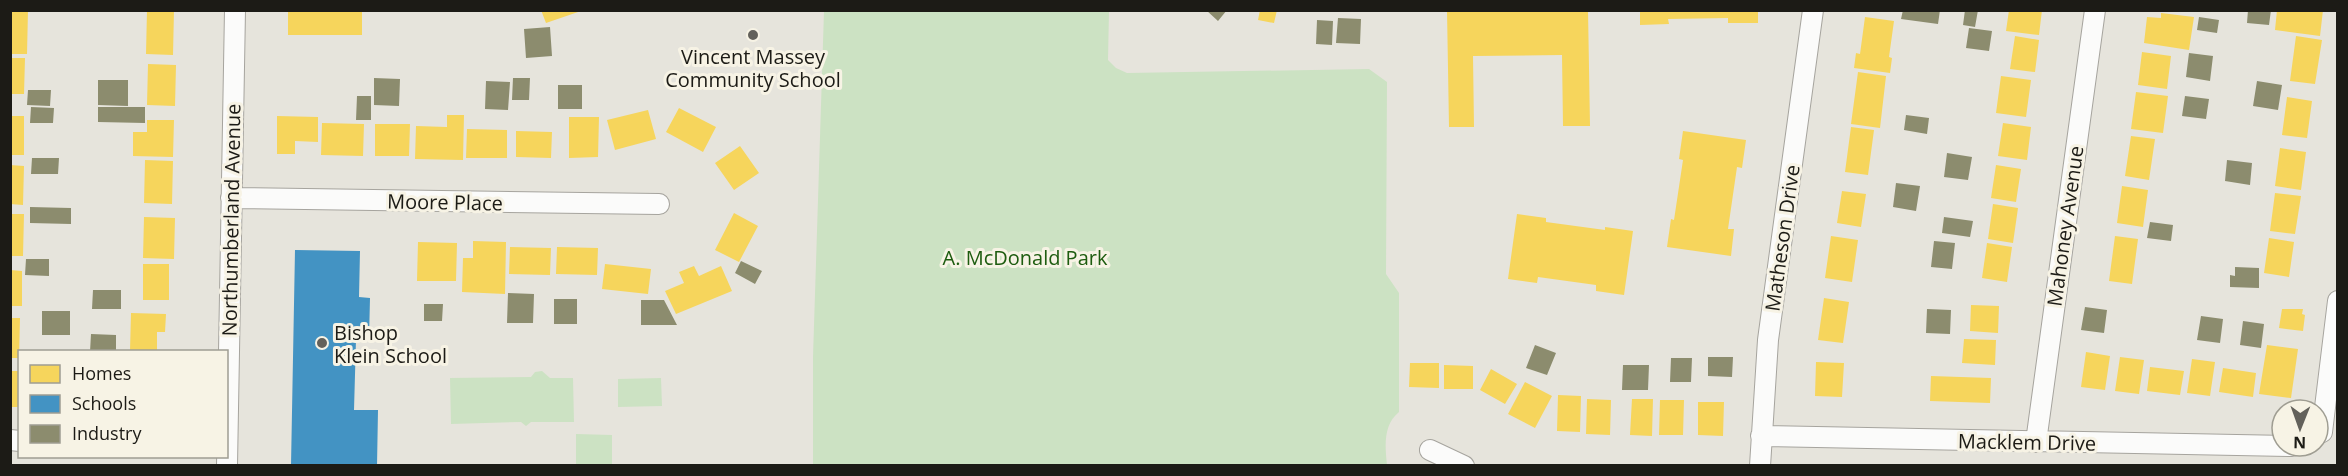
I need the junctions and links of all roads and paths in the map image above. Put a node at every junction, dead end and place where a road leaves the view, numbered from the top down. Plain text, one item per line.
1 (235, 10) edge
2 (1813, 10) edge
3 (2095, 10) edge
4 (231, 198) junction
5 (660, 204) dead end
6 (2337, 301) edge
7 (228, 382) edge
8 (2326, 398) edge
9 (1761, 436) junction
10 (2036, 442) junction
11 (2270, 446) edge
12 (1430, 450) dead end
13 (1464, 465) edge
14 (1760, 465) edge

1 - 4 street, Northumberland Avenue
2 - 9 street, Matheson Drive
3 - 10 street, Mahoney Avenue
4 - 5 street, Moore Place
4 - 7 street, Northumberland Avenue
6 - 8 street
9 - 10 street, Macklem Drive
9 - 14 street, Matheson Drive
10 - 11 street, Macklem Drive
12 - 13 street

